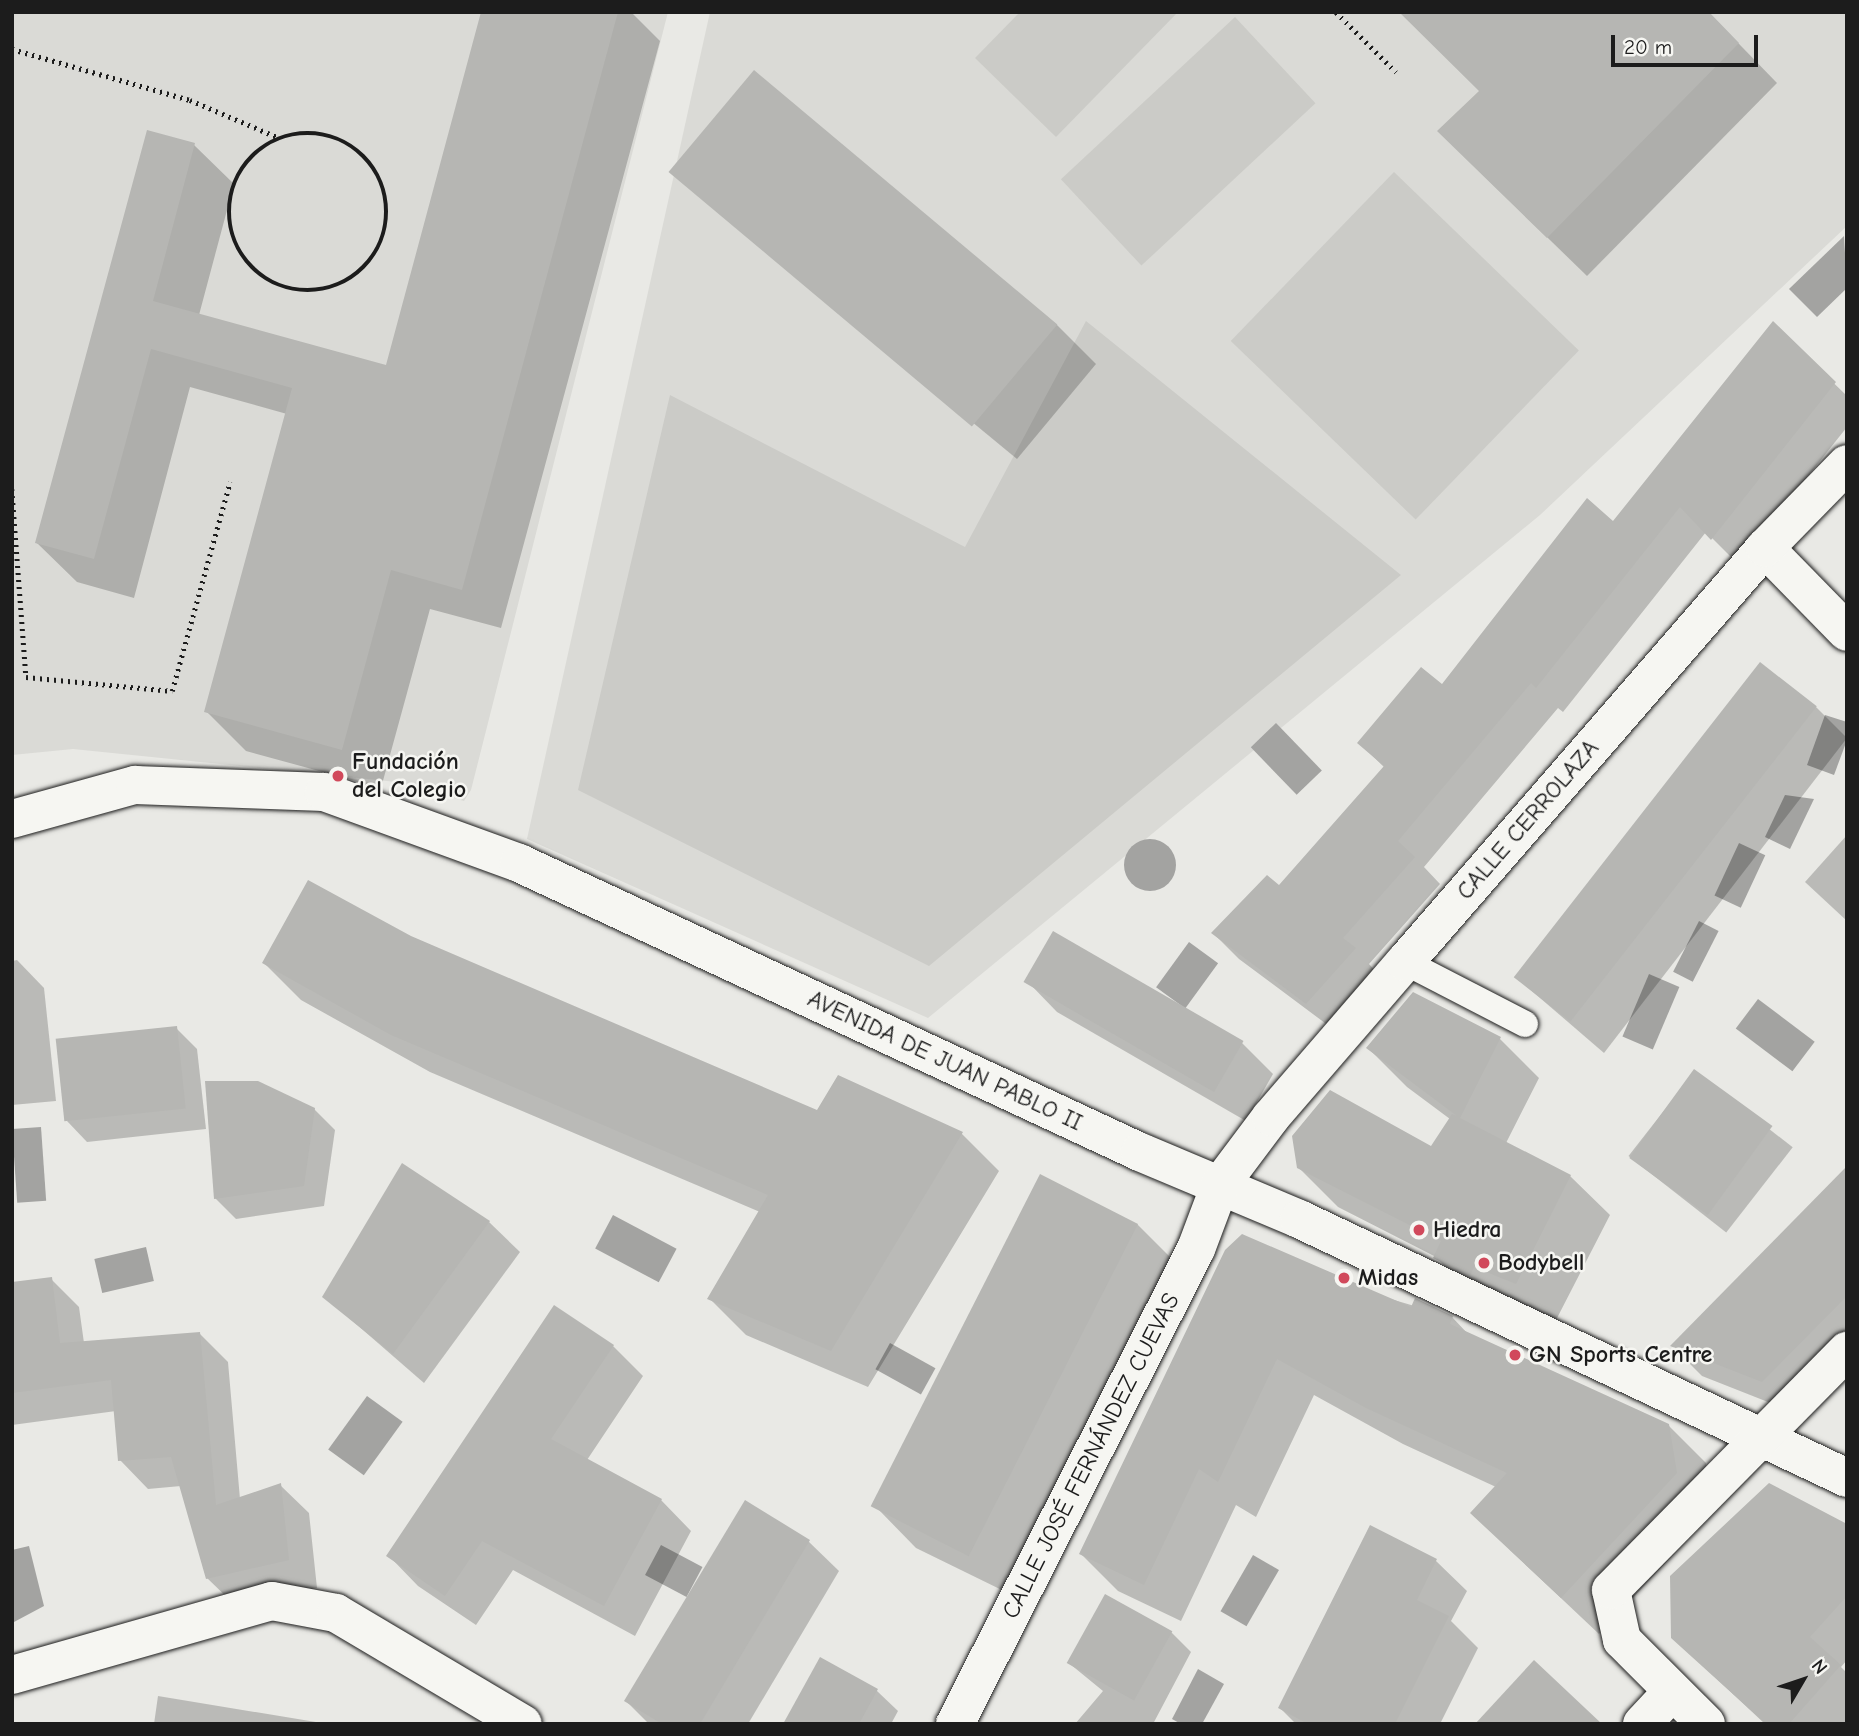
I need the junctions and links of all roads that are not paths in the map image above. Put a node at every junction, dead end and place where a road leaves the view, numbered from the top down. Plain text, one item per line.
1 (1847, 464) edge
2 (1765, 548) junction
3 (1847, 632) edge
4 (12, 819) edge
5 (1405, 962) junction
6 (1525, 1024) dead end
7 (1220, 1185) junction
8 (1847, 1351) edge
9 (1759, 1436) junction
10 (1847, 1478) edge
11 (12, 1675) edge
12 (1671, 1693) junction
13 (523, 1724) edge
14 (956, 1724) edge
15 (1642, 1724) edge
16 (1706, 1724) edge

1 - 2 street, CALLE CERROLAZA
2 - 3 street
2 - 5 street, CALLE CERROLAZA
4 - 7 street, AVENIDA DE JUAN PABLO II
5 - 6 lane
5 - 7 street, CALLE CERROLAZA
7 - 9 street, AVENIDA DE JUAN PABLO II
7 - 14 street, CALLE JOSÉ FERNÁNDEZ CUEVAS
8 - 9 street
9 - 10 street, AVENIDA DE JUAN PABLO II
9 - 12 street
11 - 13 street
12 - 15 street
12 - 16 street

